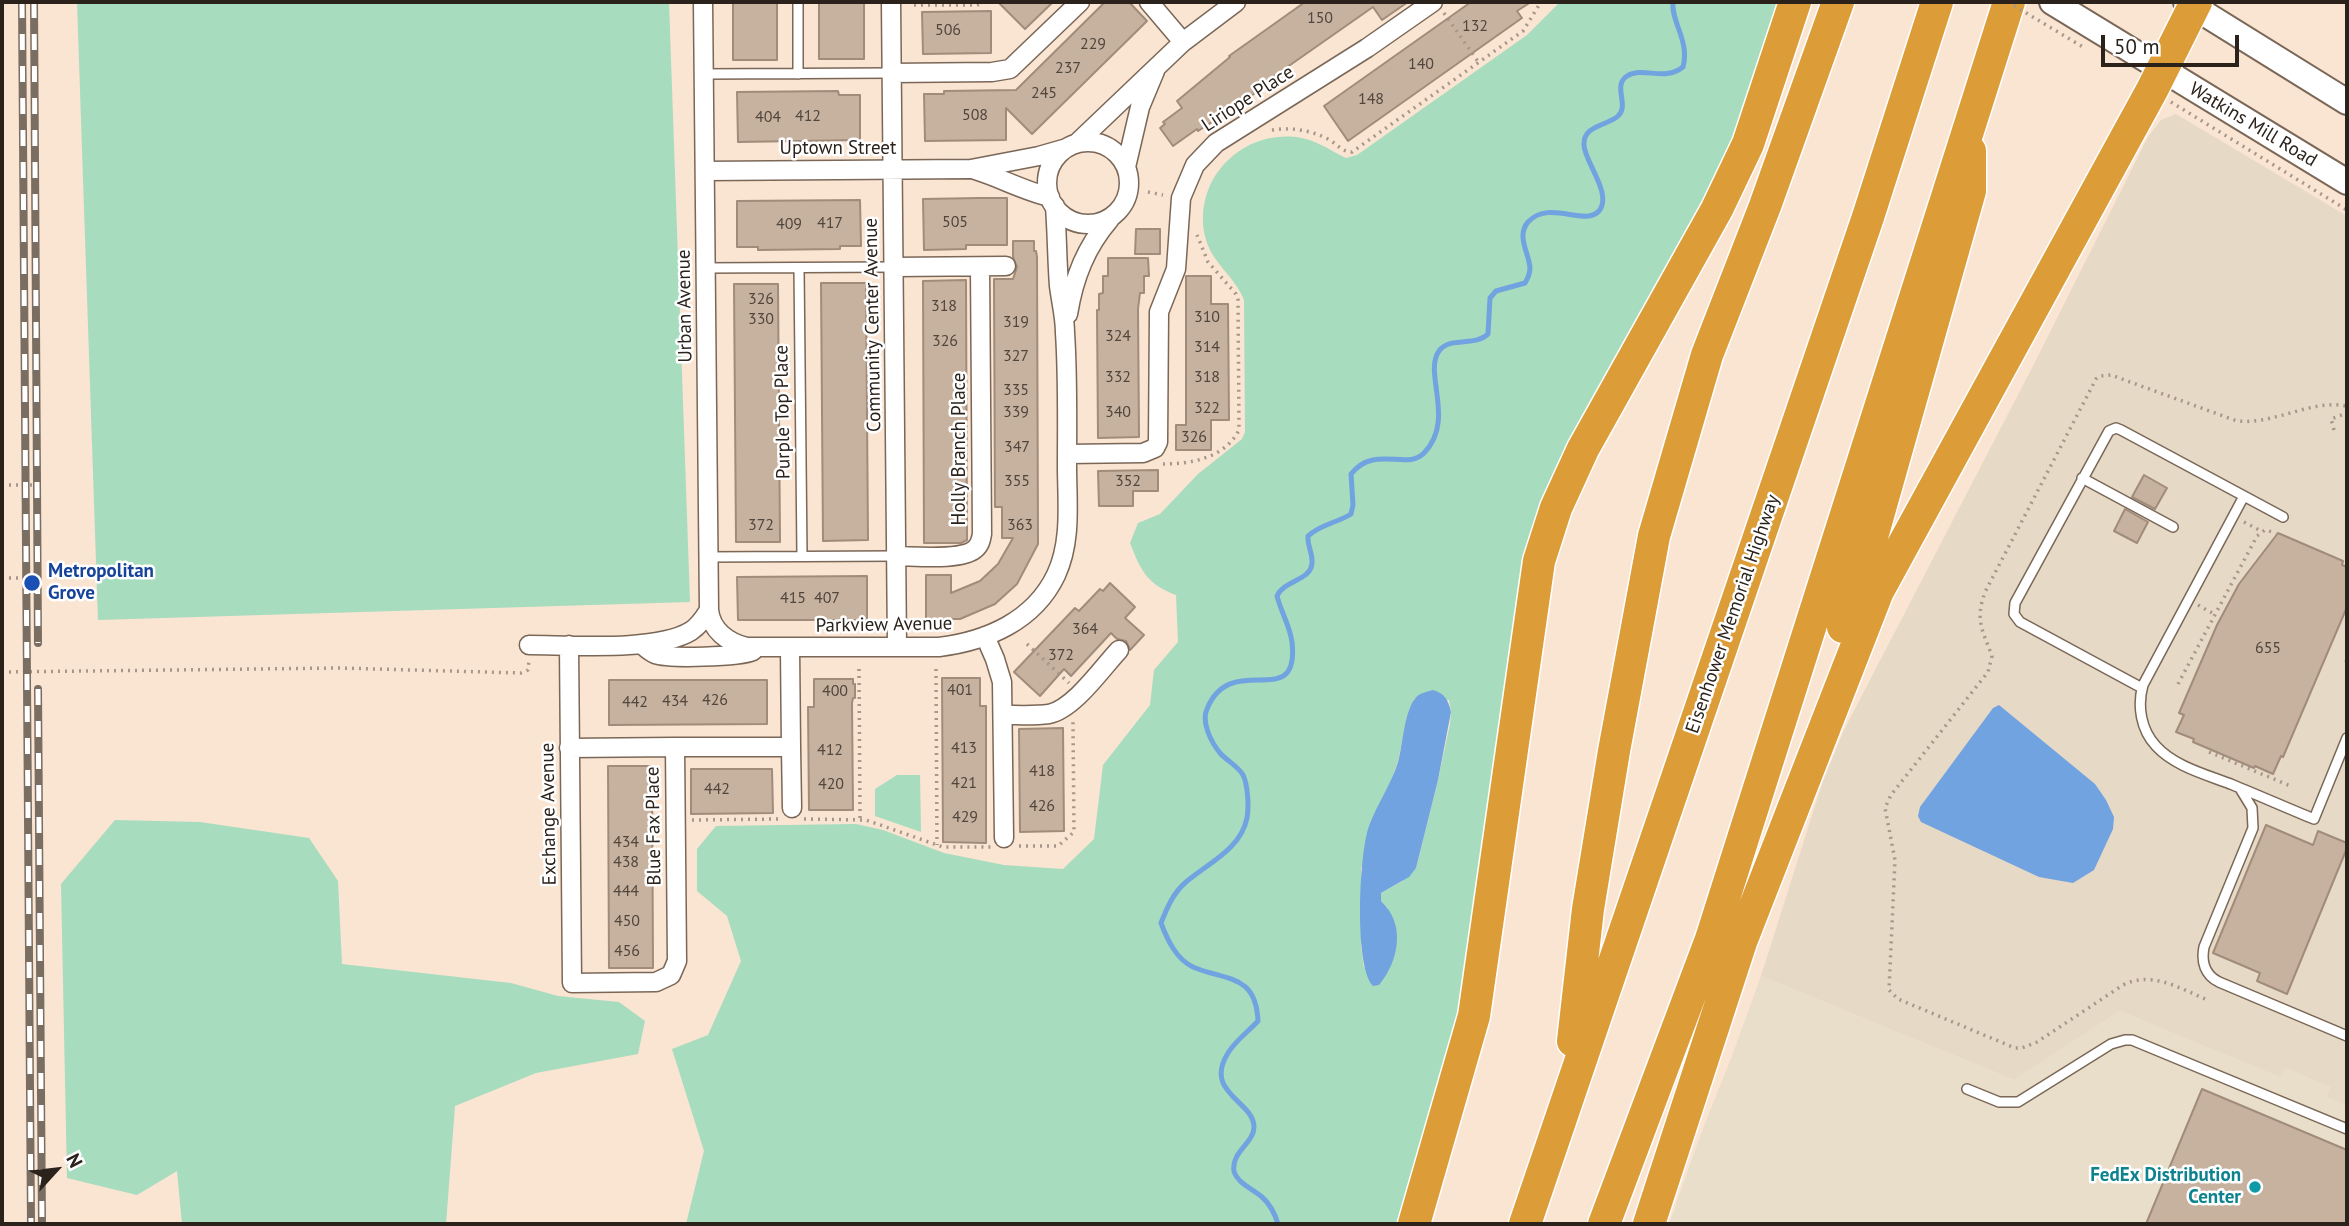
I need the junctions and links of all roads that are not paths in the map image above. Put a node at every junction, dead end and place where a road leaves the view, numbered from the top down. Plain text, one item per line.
1 (703, 2) edge
2 (798, 2) edge
3 (891, 2) edge
4 (1080, 2) edge
5 (1149, 2) edge
6 (1236, 2) edge
7 (1795, 2) edge
8 (1838, 2) edge
9 (1937, 2) edge
10 (2008, 2) edge
11 (2052, 2) edge
12 (2192, 3) edge
13 (1434, 4) edge
14 (1183, 42) junction
15 (1158, 65) junction
16 (891, 73) junction
17 (704, 74) junction
18 (798, 74) junction
19 (2157, 80) junction
20 (2347, 102) edge
21 (1970, 118) junction
22 (1072, 145) junction
23 (1126, 167) junction
24 (971, 169) junction
25 (892, 170) junction
26 (705, 171) junction
27 (2347, 182) edge
28 (1052, 202) junction
29 (1113, 216) junction
30 (1006, 266) dead end
31 (893, 267) junction
32 (980, 267) junction
33 (706, 268) junction
34 (799, 268) junction
35 (1065, 331) junction
36 (1067, 454) junction
37 (2082, 478) junction
38 (2244, 496) junction
39 (2283, 517) dead end
40 (2173, 527) dead end
41 (802, 556) junction
42 (896, 556) junction
43 (708, 557) junction
44 (709, 610) junction
45 (985, 636) junction
46 (641, 644) junction
47 (528, 645) road end
48 (569, 645) junction
49 (897, 647) junction
50 (758, 648) junction
51 (790, 648) junction
52 (1119, 650) dead end
53 (2142, 688) junction
54 (1004, 715) junction
55 (2347, 738) edge
56 (675, 747) junction
57 (791, 747) junction
58 (569, 748) junction
59 (2235, 786) junction
60 (792, 814) road end
61 (1787, 821) junction
62 (1008, 844) road end
63 (572, 982) joint
64 (2347, 1036) edge
65 (1967, 1089) dead end
66 (1566, 1102) junction
67 (2347, 1129) edge
68 (1413, 1224) edge
69 (1525, 1224) edge
70 (1604, 1224) edge
71 (1649, 1224) edge

1 - 17 street, Urban Avenue
2 - 18 lane
3 - 16 street, Community Center Avenue
4 - 16 street
5 - 14 street
6 - 14 street
7 - 68 highway
8 - 66 highway
9 - 66 highway, Eisenhower Memorial Highway
10 - 21 highway
11 - 19 main road, Watkins Mill Road
12 - 19 highway
12 - 20 main road
13 - 36 street, Liriope Place
14 - 15 street
15 - 22 street
15 - 23 street
16 - 18 lane
16 - 25 street, Community Center Avenue
17 - 18 lane
17 - 26 street, Urban Avenue
19 - 27 main road, Watkins Mill Road
19 - 61 highway
21 - 61 highway
21 - 70 highway
22 - 23 street
22 - 24 street, Uptown Street
22 - 28 street
23 - 29 street
24 - 25 street, Uptown Street
24 - 28 street, Uptown Street
25 - 26 street, Uptown Street
25 - 31 street, Community Center Avenue
26 - 33 street, Urban Avenue
28 - 29 street
28 - 35 street, Parkview Avenue
29 - 35 street, Parkview Avenue
30 - 32 street
31 - 32 street
31 - 34 lane
31 - 42 street, Community Center Avenue
32 - 42 street, Holly Branch Place
33 - 34 lane
33 - 43 street, Urban Avenue
34 - 41 lane, Purple Top Place
35 - 36 street, Parkview Avenue
36 - 45 street, Parkview Avenue
37 - 38 lane
37 - 40 lane
37 - 53 lane
38 - 39 lane
38 - 53 lane
41 - 42 lane
41 - 43 lane
42 - 49 street, Community Center Avenue
43 - 44 street, Urban Avenue
44 - 46 street
44 - 50 street
45 - 49 street, Parkview Avenue
45 - 54 street
46 - 48 street, Parkview Avenue
46 - 50 street, Parkview Avenue
47 - 48 street, Parkview Avenue
48 - 58 street, Exchange Avenue
49 - 51 street, Parkview Avenue
50 - 51 street, Parkview Avenue
51 - 57 street
52 - 54 street
53 - 59 lane
54 - 62 street
55 - 59 lane
56 - 57 street, Blue Fax Place
56 - 58 street
56 - 63 street, Blue Fax Place
57 - 60 street
58 - 63 street, Exchange Avenue
59 - 64 lane
61 - 71 highway
65 - 67 lane
66 - 69 highway, Eisenhower Memorial Highway

